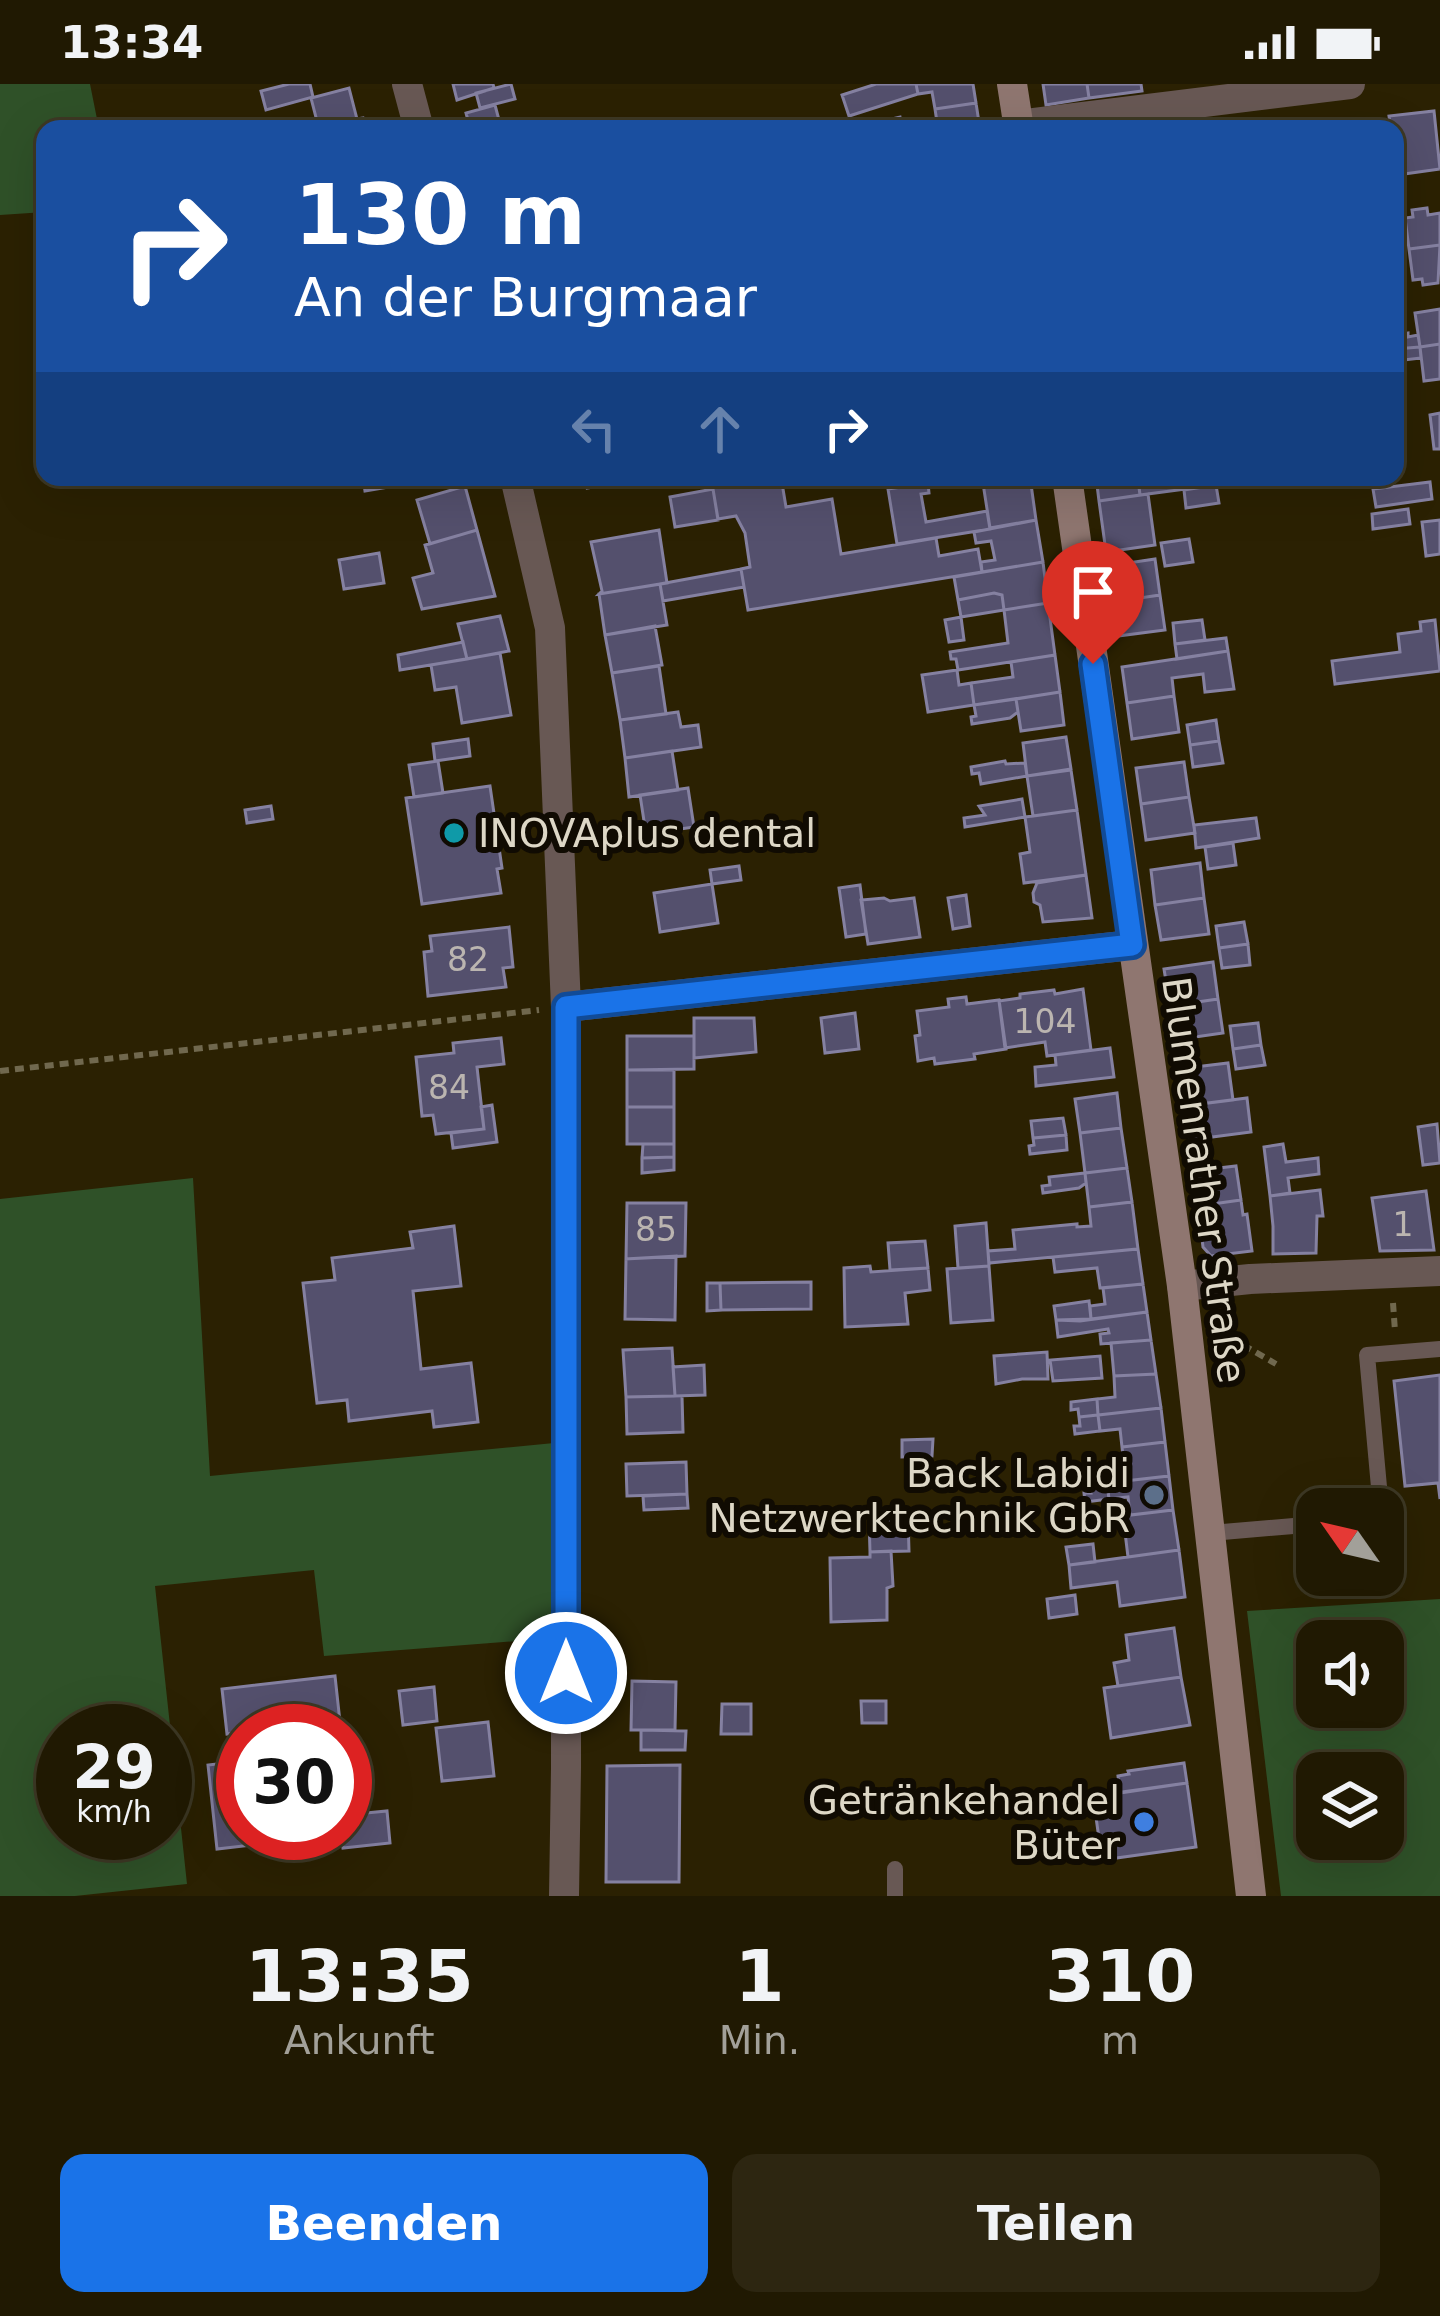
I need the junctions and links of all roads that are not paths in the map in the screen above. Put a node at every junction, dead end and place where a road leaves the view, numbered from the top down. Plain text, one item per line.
1 (407, 84) edge
2 (1012, 84) edge
3 (1350, 84) edge
4 (417, 120) edge
5 (1017, 120) edge
6 (1072, 120) edge
7 (517, 486) edge
8 (1068, 486) edge
9 (1132, 945) junction
10 (566, 1007) junction
11 (1440, 1271) edge
12 (1182, 1286) junction
13 (1440, 1349) edge
14 (1379, 1488) edge
15 (1296, 1526) edge
16 (1211, 1533) junction
17 (895, 1869) dead end
18 (564, 1896) edge
19 (896, 1896) edge
20 (1251, 1896) edge

1 - 4 street
2 - 5 street
3 - 6 street
7 - 10 street
8 - 9 street, Blumenrather Straße
9 - 10 street
9 - 12 street, Blumenrather Straße
10 - 18 street
11 - 12 street
12 - 16 street, Blumenrather Straße
13 - 14 lane
15 - 16 lane
16 - 20 street, Blumenrather Straße
17 - 19 lane

